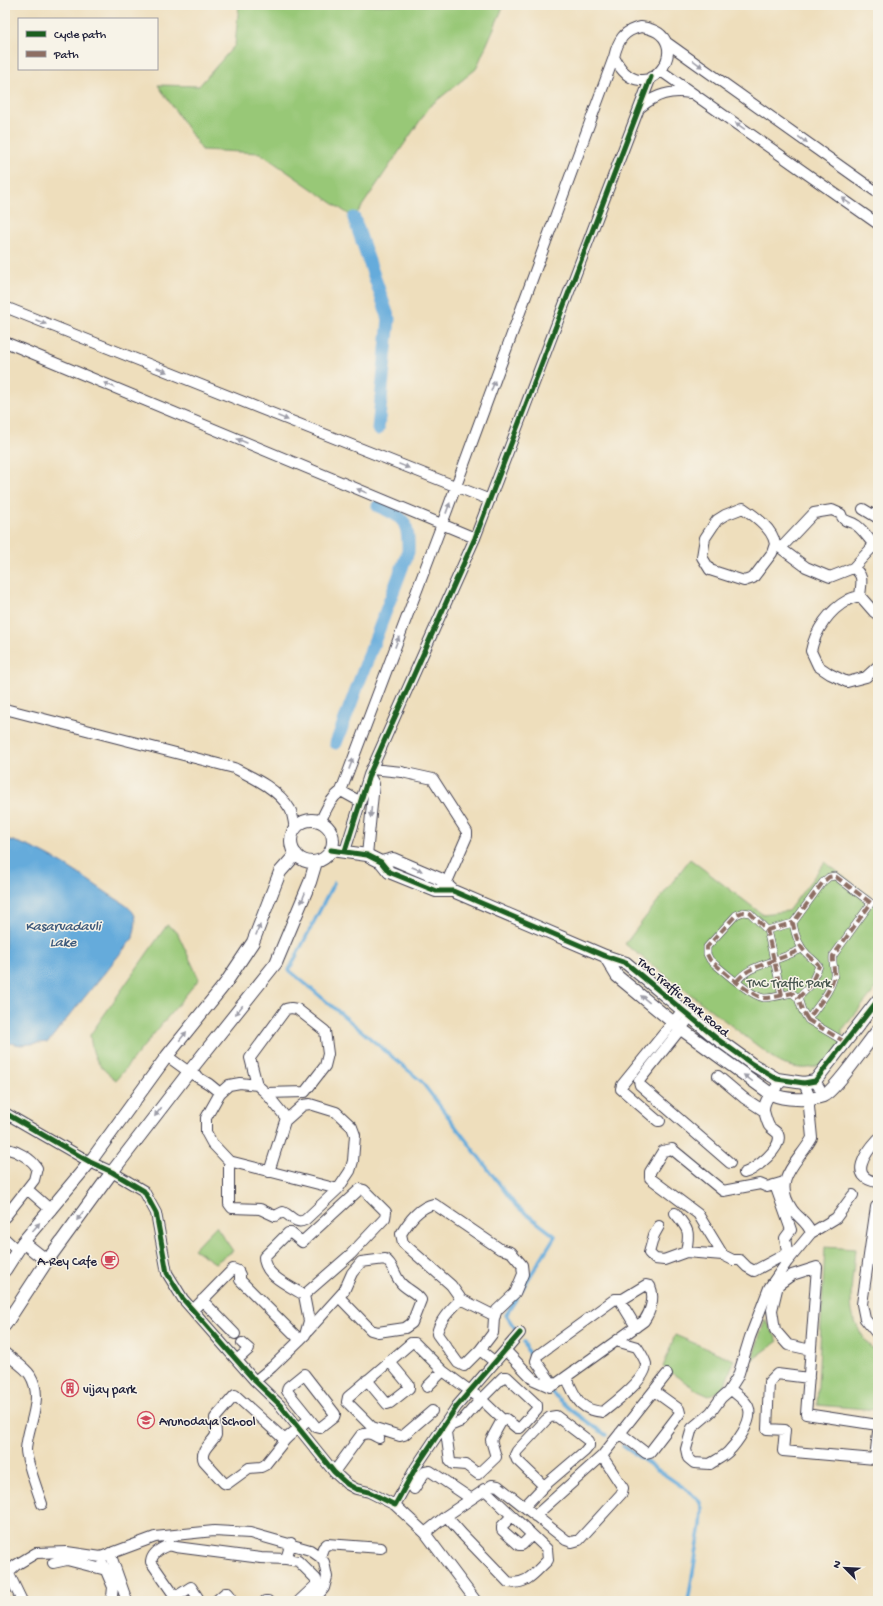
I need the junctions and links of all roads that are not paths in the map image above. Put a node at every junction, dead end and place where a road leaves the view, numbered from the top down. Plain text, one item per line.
1 (666, 42) junction
2 (614, 57) junction
3 (661, 71) junction
4 (651, 77) junction
5 (692, 93) junction
6 (640, 107) junction
7 (878, 193) edge
8 (878, 224) edge
9 (5, 307) edge
10 (5, 342) edge
11 (456, 487) junction
12 (490, 500) junction
13 (863, 509) dead end
14 (878, 518) edge
15 (442, 524) junction
16 (475, 538) junction
17 (877, 545) edge
18 (778, 546) junction
19 (853, 568) junction
20 (860, 596) junction
21 (878, 615) edge
22 (878, 666) edge
23 (5, 710) edge
24 (370, 772) junction
25 (341, 790) junction
26 (359, 801) junction
27 (320, 822) junction
28 (295, 830) junction
29 (331, 850) junction
30 (345, 851) junction
31 (296, 854) junction
32 (367, 856) junction
33 (316, 862) junction
34 (447, 889) junction
35 (793, 923) junction
36 (767, 930) junction
37 (802, 949) junction
38 (605, 956) junction
39 (774, 961) junction
40 (737, 981) junction
41 (782, 995) junction
42 (798, 998) junction
43 (878, 1000) edge
44 (687, 1013) junction
45 (808, 1020) junction
46 (677, 1026) junction
47 (878, 1030) edge
48 (845, 1042) junction
49 (167, 1056) junction
50 (189, 1072) junction
51 (718, 1076) dead end
52 (783, 1080) junction
53 (809, 1082) junction
54 (257, 1085) junction
55 (305, 1092) junction
56 (220, 1093) junction
57 (266, 1093) junction
58 (771, 1094) junction
59 (824, 1095) junction
60 (810, 1098) junction
61 (310, 1104) junction
62 (764, 1111) junction
63 (5, 1113) edge
64 (287, 1119) junction
65 (660, 1121) dead end
66 (878, 1139) edge
67 (5, 1148) edge
68 (229, 1161) junction
69 (90, 1162) junction
70 (730, 1163) dead end
71 (112, 1172) junction
72 (269, 1172) junction
73 (744, 1174) dead end
74 (878, 1182) edge
75 (779, 1183) junction
76 (27, 1189) junction
77 (338, 1189) junction
78 (853, 1195) dead end
79 (878, 1207) edge
80 (787, 1209) junction
81 (51, 1210) junction
82 (675, 1214) dead end
83 (5, 1217) edge
84 (701, 1219) junction
85 (659, 1226) dead end
86 (811, 1233) junction
87 (689, 1236) junction
88 (5, 1239) edge
89 (20, 1246) junction
90 (686, 1252) junction
91 (723, 1255) junction
92 (47, 1261) junction
93 (5, 1270) edge
94 (304, 1295) junction
95 (339, 1297) junction
96 (461, 1299) junction
97 (619, 1299) junction
98 (202, 1300) junction
99 (193, 1310) junction
100 (495, 1316) junction
101 (5, 1325) edge
102 (636, 1327) junction
103 (520, 1332) dead end
104 (235, 1334) dead end
105 (878, 1335) edge
106 (302, 1337) junction
107 (616, 1341) junction
108 (248, 1349) dead end
109 (480, 1350) junction
110 (811, 1350) junction
111 (506, 1351) junction
112 (5, 1353) edge
113 (237, 1360) junction
114 (389, 1361) junction
115 (495, 1362) junction
116 (443, 1371) junction
117 (667, 1374) dead end
118 (566, 1377) junction
119 (809, 1378) junction
120 (367, 1380) junction
121 (255, 1381) junction
122 (553, 1385) junction
123 (427, 1387) dead end
124 (730, 1389) junction
125 (470, 1391) junction
126 (654, 1391) junction
127 (291, 1396) junction
128 (481, 1399) junction
129 (280, 1405) junction
130 (432, 1411) dead end
131 (309, 1419) junction
132 (503, 1420) junction
133 (878, 1425) edge
134 (299, 1429) junction
135 (878, 1432) edge
136 (620, 1434) junction
137 (379, 1438) dead end
138 (285, 1440) junction
139 (602, 1456) junction
140 (876, 1459) edge
141 (416, 1467) junction
142 (334, 1472) junction
143 (425, 1472) junction
144 (413, 1485) junction
145 (544, 1486) junction
146 (484, 1489) junction
147 (470, 1498) junction
148 (42, 1504) dead end
149 (395, 1505) junction
150 (524, 1507) junction
151 (446, 1516) junction
152 (512, 1516) junction
153 (535, 1516) junction
154 (425, 1533) junction
155 (531, 1536) junction
156 (291, 1543) junction
157 (381, 1548) dead end
158 (105, 1555) junction
159 (320, 1557) junction
160 (286, 1559) junction
161 (53, 1564) dead end
162 (106, 1570) junction
163 (6, 1574) edge
164 (22, 1601) edge
165 (114, 1601) edge
166 (127, 1601) edge
167 (200, 1601) edge
168 (216, 1601) edge
169 (234, 1601) edge
170 (299, 1601) edge
171 (313, 1601) edge
172 (476, 1601) edge

1 - 2 street
1 - 3 street
1 -> 7 street
2 - 4 street
11 -> 2 street
3 - 4 street
3 - 5 street
4 - 6 street
5 - 6 street
8 -> 5 street
6 - 12 street
9 -> 11 street
15 -> 10 street
11 - 12 street
15 -> 11 street
12 - 16 street
13 - 14 street
15 - 16 street
25 -> 15 street
16 - 24 street
17 - 18 street
17 - 19 street
18 - 18 street
18 - 19 street
19 - 20 street
20 - 21 street
20 - 22 street
23 - 28 street
24 - 26 street
24 -> 32 street
24 - 34 street
25 - 26 street
25 - 27 street
26 - 30 street
27 - 28 street
27 - 29 street
28 - 31 street
29 - 30 street, TMC Traffic Park Road
29 - 33 street
30 - 32 street, TMC Traffic Park Road
31 - 33 street
49 -> 31 street
32 - 34 street, TMC Traffic Park Road
33 -> 50 street
34 - 38 street, TMC Traffic Park Road
35 - 36 street
35 - 37 street
35 - 45 street
36 - 39 street
36 - 40 street
37 - 39 street
37 - 42 street
38 - 44 street, TMC Traffic Park Road
46 -> 38 street, TMC Traffic Park Road
39 - 40 street
39 - 41 street
40 - 41 street
41 - 42 street
42 - 45 street
43 - 48 street
44 - 46 street
44 - 52 street, TMC Traffic Park Road
45 - 48 street
58 -> 46 street, TMC Traffic Park Road
46 - 65 street
46 - 70 street
47 - 59 street
48 - 53 street
49 - 50 street
49 - 69 street
50 - 56 street
50 -> 71 street
51 - 62 street
52 - 53 street, TMC Traffic Park Road
52 - 58 street
53 - 59 street
53 - 60 street
54 - 55 street
54 - 56 street
54 - 57 street
55 - 57 street
55 - 61 street
56 - 68 street
57 - 64 street
58 - 60 street, TMC Traffic Park Road
58 - 62 street
59 - 60 street, TMC Traffic Park Road
60 - 75 street
61 - 64 street
61 - 77 street
62 - 73 street
63 - 69 street
64 - 72 street
66 - 74 street
67 - 76 street
68 - 72 street
68 - 77 street
69 - 71 street
69 - 81 street
71 -> 92 street
71 - 99 street
72 - 77 street
75 - 80 street
75 - 84 street
76 - 81 street
76 - 83 street
78 - 86 street
79 - 105 street
80 - 86 street
80 - 91 street
89 -> 81 street
82 - 87 street
84 - 87 street
84 - 91 street
85 - 90 street
86 - 124 street
87 - 90 street
88 - 89 street
89 - 92 street
89 - 93 street
90 - 91 street
92 - 101 street
94 - 94 street
94 - 106 street
95 - 95 street
95 - 106 street
96 - 100 street
96 - 100 street
96 - 109 street
97 - 102 street
97 - 102 street
97 - 122 street
98 - 99 street
98 - 104 street
98 - 106 street
99 - 113 street
100 - 109 street
102 - 107 street
103 - 111 street
106 - 121 street
107 - 118 street
107 - 118 street
108 - 113 street
109 - 115 street
110 - 110 street
110 - 119 street
111 - 115 street
111 - 122 street
112 - 148 street
113 - 121 street
114 - 116 street
114 - 120 street
114 - 120 street
115 - 125 street
116 - 123 street
116 - 125 street
117 - 126 street
118 - 122 street
119 - 133 street
119 - 140 street
120 - 130 street
121 - 129 street
124 - 124 street
125 - 128 street
125 - 141 street
126 - 136 street
126 - 136 street
127 - 129 street
127 - 131 street
127 - 131 street
128 - 132 street
128 - 132 street
128 - 132 street
129 - 134 street
131 - 134 street
134 - 138 street
134 - 142 street
135 - 140 street
136 - 139 street
137 - 142 street
138 - 138 street
139 - 153 street
139 - 153 street
141 - 143 street
141 - 144 street
142 - 149 street
143 - 144 street
143 - 147 street
144 - 149 street
145 - 145 street
145 - 150 street
146 - 147 street
146 - 150 street
146 - 152 street
147 - 151 street
149 - 154 street
150 - 153 street
151 - 154 street
151 - 155 street
152 - 155 street
152 - 155 street
154 - 172 street
156 - 158 street
156 - 159 street
156 - 160 street
157 - 159 street
158 - 162 street
158 - 163 street
158 - 166 street
159 - 171 street
160 - 167 street
160 - 170 street
161 - 162 street
162 - 165 street
163 - 164 street
168 - 169 street

